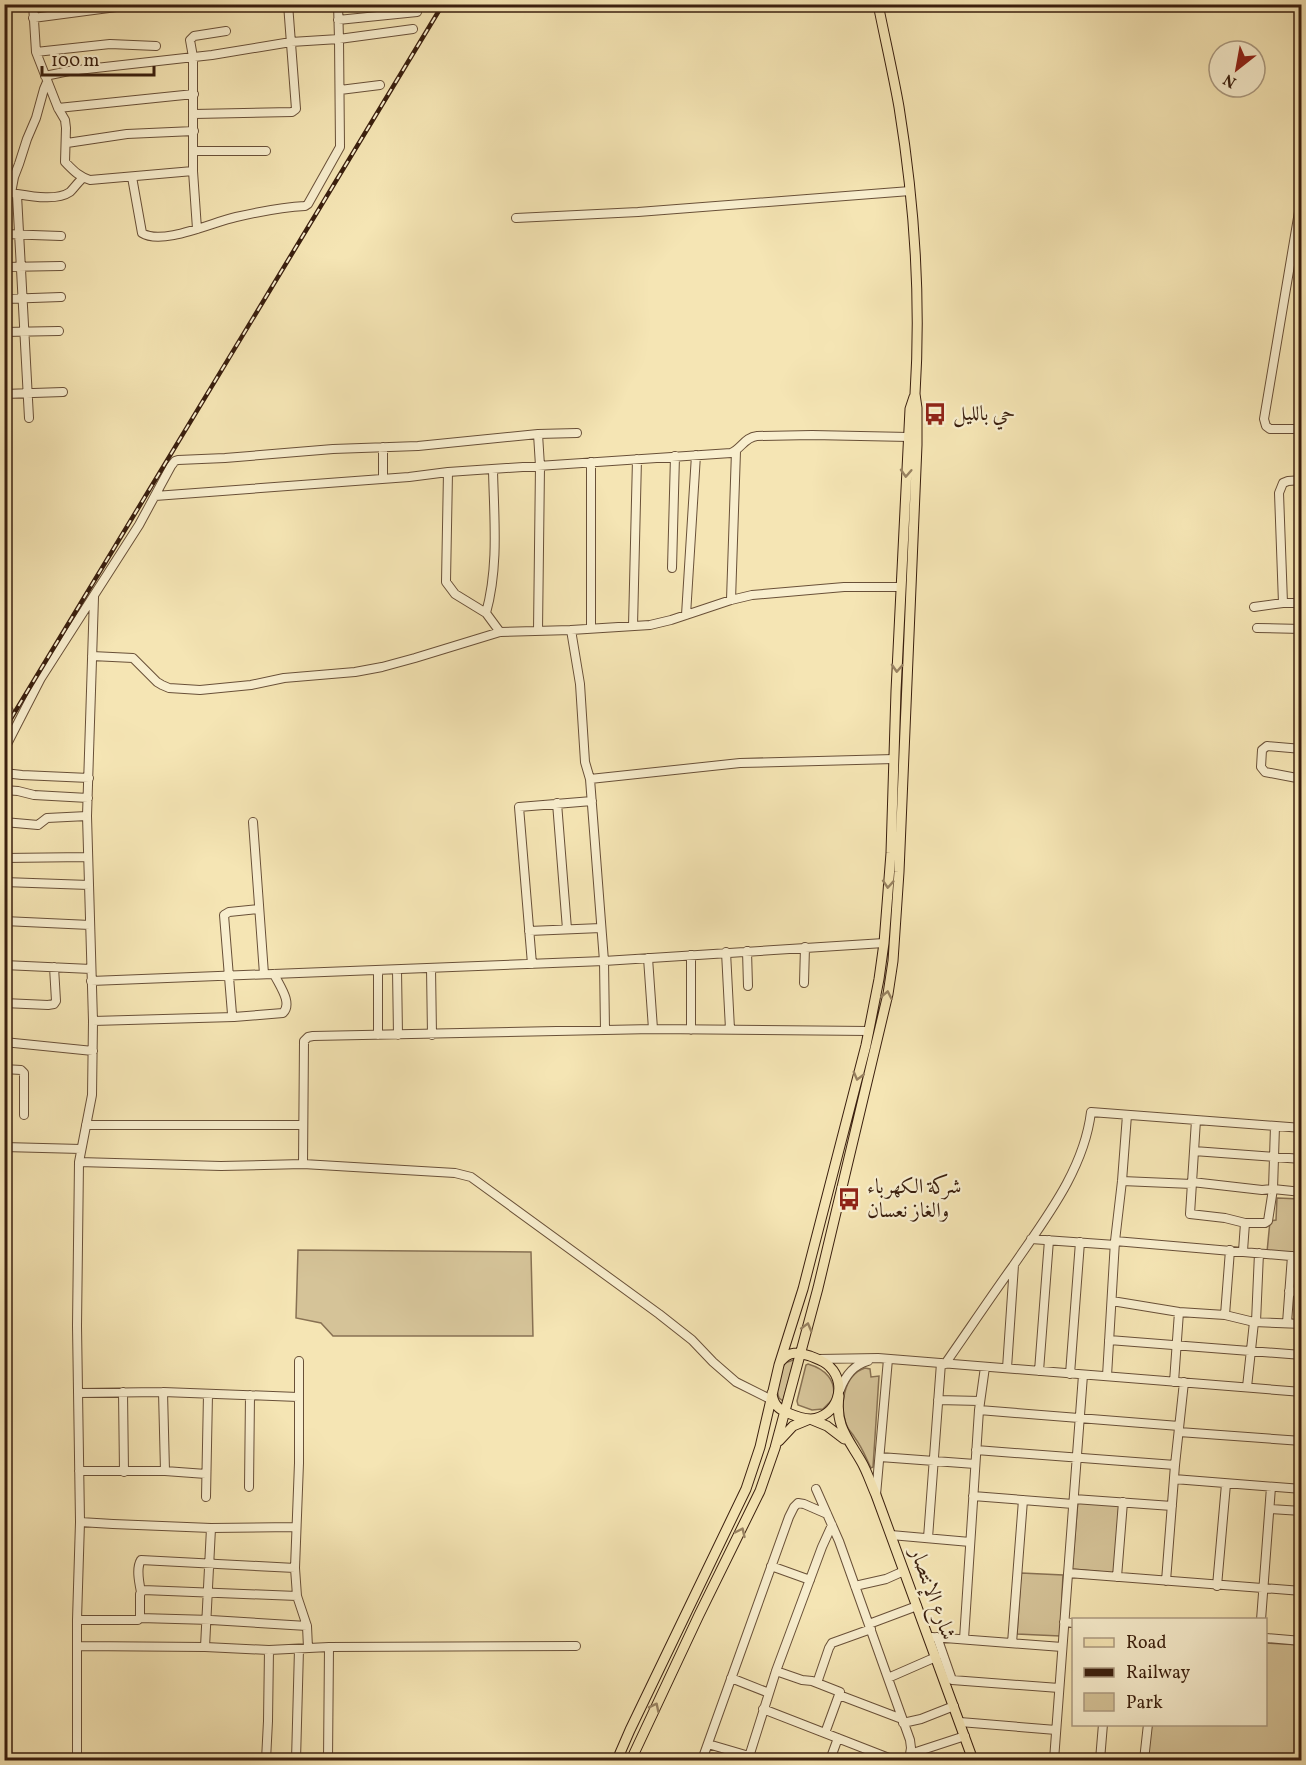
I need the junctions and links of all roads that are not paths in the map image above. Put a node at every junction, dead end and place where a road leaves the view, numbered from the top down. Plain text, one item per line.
1 (33, 4) edge
2 (288, 4) edge
3 (338, 4) edge
4 (878, 4) edge
5 (137, 5) edge
6 (417, 12) dead end
7 (33, 18) junction
8 (338, 20) junction
9 (413, 29) dead end
10 (226, 31) dead end
11 (339, 39) junction
12 (291, 42) junction
13 (156, 46) dead end
14 (36, 52) junction
15 (193, 57) junction
16 (46, 79) junction
17 (380, 85) dead end
18 (339, 90) junction
19 (194, 94) junction
20 (58, 108) junction
21 (194, 114) junction
22 (194, 131) junction
23 (67, 143) junction
24 (193, 151) junction
25 (266, 151) dead end
26 (194, 171) junction
27 (132, 177) junction
28 (83, 178) junction
29 (910, 190) junction
30 (11, 193) edge
31 (1302, 194) edge
32 (516, 218) dead end
33 (197, 229) junction
34 (4, 234) edge
35 (20, 235) junction
36 (60, 236) dead end
37 (1291, 265) junction
38 (62, 266) dead end
39 (1302, 266) edge
40 (4, 267) edge
41 (21, 267) junction
42 (62, 297) dead end
43 (23, 298) junction
44 (4, 299) edge
45 (59, 331) dead end
46 (4, 332) edge
47 (24, 332) junction
48 (63, 392) dead end
49 (27, 393) junction
50 (4, 394) edge
51 (915, 394) junction
52 (29, 418) dead end
53 (1302, 429) edge
54 (577, 433) dead end
55 (538, 434) junction
56 (909, 437) junction
57 (383, 447) junction
58 (736, 451) junction
59 (696, 455) junction
60 (675, 456) junction
61 (637, 459) junction
62 (591, 462) junction
63 (540, 466) junction
64 (493, 470) junction
65 (448, 472) junction
66 (383, 479) junction
67 (1302, 480) edge
68 (155, 496) junction
69 (672, 567) dead end
70 (901, 587) junction
71 (94, 597) junction
72 (731, 600) junction
73 (1283, 603) junction
74 (1302, 603) edge
75 (1254, 607) dead end
76 (486, 613) junction
77 (686, 615) junction
78 (633, 626) junction
79 (591, 628) junction
80 (1257, 628) dead end
81 (1302, 629) edge
82 (571, 630) junction
83 (538, 631) junction
84 (500, 632) junction
85 (92, 656) junction
86 (4, 710) edge
87 (4, 720) edge
88 (1302, 748) edge
89 (4, 750) edge
90 (894, 759) junction
91 (4, 773) edge
92 (89, 778) junction
93 (590, 779) junction
94 (1302, 779) edge
95 (4, 790) edge
96 (88, 798) junction
97 (592, 801) junction
98 (557, 804) junction
99 (87, 816) junction
100 (4, 822) edge
101 (253, 822) dead end
102 (88, 857) junction
103 (4, 858) edge
104 (4, 882) edge
105 (89, 885) junction
106 (259, 909) junction
107 (4, 921) edge
108 (90, 925) junction
109 (602, 928) junction
110 (567, 929) junction
111 (529, 931) junction
112 (884, 943) junction
113 (805, 947) junction
114 (747, 951) junction
115 (726, 952) junction
116 (691, 955) junction
117 (648, 958) junction
118 (604, 960) junction
119 (532, 964) junction
120 (4, 965) edge
121 (54, 967) junction
122 (431, 968) junction
123 (91, 969) junction
124 (378, 970) junction
125 (397, 970) junction
126 (264, 974) junction
127 (274, 974) junction
128 (228, 976) junction
129 (91, 981) junction
130 (804, 983) dead end
131 (748, 986) dead end
132 (4, 1003) edge
133 (234, 1017) junction
134 (93, 1021) junction
135 (653, 1029) junction
136 (691, 1029) junction
137 (730, 1029) junction
138 (605, 1030) junction
139 (869, 1031) junction
140 (378, 1035) junction
141 (399, 1035) junction
142 (432, 1035) junction
143 (4, 1042) edge
144 (93, 1051) junction
145 (4, 1069) edge
146 (24, 1115) dead end
147 (1127, 1115) junction
148 (1196, 1120) junction
149 (86, 1125) junction
150 (303, 1125) junction
151 (1275, 1126) junction
152 (1302, 1128) edge
153 (4, 1147) edge
154 (81, 1149) junction
155 (1194, 1150) junction
156 (1275, 1156) junction
157 (1302, 1159) edge
158 (80, 1162) junction
159 (303, 1164) junction
160 (1122, 1181) junction
161 (1192, 1183) junction
162 (1273, 1190) junction
163 (1302, 1192) edge
164 (1245, 1223) junction
165 (1031, 1239) junction
166 (1049, 1240) junction
167 (1080, 1242) junction
168 (1115, 1243) junction
169 (1230, 1250) junction
170 (1243, 1251) junction
171 (1258, 1253) junction
172 (1292, 1256) junction
173 (1302, 1257) edge
174 (1014, 1263) junction
175 (1289, 1291) junction
176 (1302, 1292) edge
177 (1112, 1301) junction
178 (1179, 1312) junction
179 (1225, 1315) junction
180 (1255, 1322) junction
181 (1287, 1323) junction
182 (1302, 1324) edge
183 (1109, 1340) junction
184 (1177, 1346) junction
185 (1250, 1352) junction
186 (800, 1353) junction
187 (1302, 1354) edge
188 (878, 1358) junction
189 (817, 1359) junction
190 (888, 1359) junction
191 (299, 1361) dead end
192 (943, 1364) junction
193 (779, 1365) junction
194 (985, 1367) junction
195 (1006, 1368) junction
196 (1039, 1371) junction
197 (1070, 1374) junction
198 (1083, 1374) junction
199 (1107, 1376) junction
200 (1174, 1382) junction
201 (1184, 1382) junction
202 (1247, 1387) junction
203 (123, 1392) junction
204 (164, 1392) junction
205 (1302, 1392) edge
206 (79, 1393) junction
207 (839, 1393) junction
208 (208, 1394) junction
209 (250, 1395) junction
210 (771, 1395) junction
211 (298, 1397) junction
212 (938, 1400) junction
213 (980, 1406) junction
214 (786, 1412) junction
215 (1080, 1418) junction
216 (810, 1419) junction
217 (1179, 1429) junction
218 (1302, 1441) edge
219 (850, 1444) junction
220 (775, 1448) junction
221 (976, 1450) junction
222 (880, 1457) junction
223 (1077, 1458) junction
224 (934, 1461) junction
225 (975, 1464) junction
226 (1175, 1465) junction
227 (79, 1471) junction
228 (165, 1471) junction
229 (124, 1472) junction
230 (206, 1474) junction
231 (1174, 1479) junction
232 (1226, 1484) junction
233 (249, 1487) dead end
234 (1271, 1487) junction
235 (816, 1489) dead end
236 (1302, 1489) edge
237 (876, 1495) junction
238 (974, 1496) junction
239 (206, 1497) dead end
240 (1023, 1500) junction
241 (1073, 1501) junction
242 (1123, 1502) junction
243 (1172, 1506) junction
244 (1270, 1509) junction
245 (1302, 1511) edge
246 (827, 1514) junction
247 (80, 1522) junction
248 (832, 1526) junction
249 (296, 1527) junction
250 (211, 1528) junction
251 (891, 1535) junction
252 (928, 1538) junction
253 (970, 1542) junction
254 (209, 1563) junction
255 (771, 1566) junction
256 (296, 1568) junction
257 (904, 1571) junction
258 (1068, 1573) junction
259 (1117, 1577) junction
260 (810, 1580) junction
261 (1166, 1581) junction
262 (855, 1586) junction
263 (1217, 1586) junction
264 (1264, 1589) junction
265 (1302, 1591) edge
266 (141, 1592) junction
267 (209, 1593) junction
268 (297, 1596) junction
269 (917, 1606) junction
270 (140, 1618) junction
271 (1262, 1618) edge
272 (77, 1620) junction
273 (207, 1620) junction
274 (1064, 1622) junction
275 (1072, 1623) edge
276 (307, 1626) junction
277 (870, 1626) junction
278 (933, 1637) junction
279 (1267, 1638) edge
280 (964, 1639) junction
281 (1302, 1641) edge
282 (1012, 1643) junction
283 (77, 1646) junction
284 (576, 1646) dead end
285 (205, 1647) junction
286 (329, 1647) junction
287 (1062, 1647) junction
288 (304, 1648) junction
289 (269, 1650) junction
290 (936, 1658) junction
291 (776, 1671) junction
292 (732, 1678) junction
293 (888, 1678) junction
294 (817, 1683) junction
295 (1059, 1688) junction
296 (769, 1693) junction
297 (839, 1695) junction
298 (954, 1706) junction
299 (763, 1709) junction
300 (903, 1721) junction
301 (960, 1722) junction
302 (1103, 1726) edge
303 (1148, 1726) edge
304 (1056, 1730) junction
305 (825, 1733) junction
306 (964, 1736) junction
307 (838, 1738) junction
308 (708, 1744) junction
309 (910, 1757) edge
310 (748, 1759) edge
311 (77, 1761) edge
312 (266, 1761) edge
313 (296, 1761) edge
314 (328, 1761) edge
315 (618, 1761) edge
316 (631, 1761) edge
317 (702, 1761) edge
318 (830, 1761) edge
319 (894, 1761) edge
320 (973, 1761) edge
321 (1054, 1761) edge
322 (1100, 1761) edge
323 (1144, 1761) edge

1 - 7 street
2 - 12 street
3 - 8 street
4 - 29 main road
5 - 7 street
6 - 8 street
7 - 14 street
8 - 11 street
9 - 11 street
10 - 15 street
11 - 12 street
11 - 18 street
12 - 15 street
12 - 21 street
13 - 14 street
14 - 16 street
15 - 16 street
15 - 19 street
16 - 20 street
16 - 30 street
17 - 18 street
18 - 33 street
19 - 20 street
19 - 21 street
20 - 23 street
21 - 22 street
22 - 23 street
22 - 24 street
23 - 28 street
24 - 25 street
24 - 26 street
26 - 27 street
26 - 33 street
27 - 28 street
27 - 33 street
28 - 30 street
29 - 32 street
29 - 51 main road
30 - 35 street
31 - 37 street
34 - 35 street
35 - 36 street
35 - 41 street
37 - 39 street
37 - 53 street
38 - 41 street
40 - 41 street
41 - 43 street
42 - 43 street
43 - 44 street
43 - 47 street
45 - 47 street
46 - 47 street
47 - 49 street
48 - 49 street
49 - 50 street
49 - 52 street
51 - 56 main road
186 -> 51 main road
54 - 55 street
55 - 57 street
55 - 63 street
56 - 58 street
56 -> 70 main road
57 - 66 street
57 - 68 street
58 - 59 street
58 - 72 street
59 - 60 street
59 - 77 street
60 - 61 street
60 - 69 street
61 - 62 street
61 - 78 street
62 - 63 street
62 - 79 street
63 - 64 street
63 - 83 street
64 - 65 street
64 - 76 street
65 - 66 street
65 - 76 street
66 - 68 street
67 - 73 street
68 - 71 street
70 - 72 street
70 -> 90 main road
71 - 85 street
71 - 89 street
72 - 77 street
73 - 74 street
73 - 75 street
76 - 84 street
77 - 78 street
78 - 79 street
79 - 82 street
80 - 81 street
82 - 83 street
82 - 93 street
83 - 84 street
84 - 85 street
85 - 92 street
86 - 87 street
88 - 94 street
90 - 93 street
90 -> 112 main road
91 - 92 street
92 - 96 street
93 - 97 street
95 - 96 street
96 - 99 street
97 - 98 street
97 - 109 street
98 - 110 street
98 - 111 street
99 - 100 street
99 - 102 street
101 - 106 street
102 - 103 street
102 - 105 street
104 - 105 street
105 - 108 street
106 - 126 street
106 - 128 street
107 - 108 street
108 - 123 street
109 - 110 street
109 - 118 street
110 - 111 street
111 - 119 street
112 - 113 street
112 - 139 main road
113 - 114 street
113 - 130 street
114 - 115 street
114 - 131 street
115 - 116 street
115 - 137 street
116 - 117 street
116 - 136 street
117 - 118 street
117 - 135 street
118 - 119 street
118 - 138 street
119 - 122 street
120 - 121 street
121 - 123 street
121 - 132 street
122 - 125 street
122 - 142 street
123 - 129 street
124 - 125 street
124 - 127 street
124 - 140 street
125 - 141 street
126 - 127 street
126 - 128 street
127 - 133 street
128 - 129 street
128 - 133 street
129 - 134 street
133 - 134 street
134 - 144 street
135 - 136 street
135 - 138 street
136 - 137 street
137 - 139 street
138 - 142 street
139 -> 193 main road
140 - 141 street
140 - 150 street
141 - 142 street
143 - 144 street
144 - 149 street
145 - 146 street
147 - 148 street
147 - 160 street
147 - 165 street
148 - 151 street
148 - 155 street
149 - 150 street
149 - 154 street
150 - 159 street
151 - 152 street
151 - 156 street
153 - 154 street
154 - 158 street
155 - 156 street
155 - 161 street
156 - 157 street
156 - 162 street
158 - 159 street
158 - 206 street
159 - 210 street
160 - 161 street
160 - 168 street
161 - 162 street
161 - 164 street
162 - 163 street
162 - 164 street
164 - 170 street
165 - 166 street
165 - 174 street
166 - 167 street
166 - 196 street
167 - 168 street
167 - 197 street
168 - 169 street
168 - 177 street
169 - 170 street
169 - 179 street
170 - 171 street
171 - 172 street
171 - 180 street
172 - 173 street
172 - 175 street
174 - 192 street
174 - 195 street
175 - 176 street
175 - 181 street
177 - 178 street
177 - 183 street
178 - 179 street
178 - 184 street
179 - 180 street
180 - 181 street
180 - 185 street
181 - 182 street
183 - 184 street
183 - 199 street
184 - 185 street
184 - 200 street
185 - 187 street
185 - 202 street
186 - 189 main road
186 - 193 main road
186 - 214 main road
188 - 189 street
188 - 190 street
188 - 207 street
189 - 207 main road
190 - 192 street
190 - 222 street
191 - 211 street
192 - 194 street
192 - 212 street
193 - 210 main road
194 - 195 street
194 - 213 street
195 - 196 street
196 - 197 street
197 - 198 street
198 - 199 street
198 - 215 street
199 - 200 street
200 - 201 street
201 - 202 street
201 - 217 street
202 - 205 street
203 - 204 street
203 - 206 street
203 - 229 street
204 - 208 street
204 - 228 street
206 - 227 street
207 - 216 main road
207 - 219 main road
208 - 209 street
208 - 230 street
209 - 211 street
209 - 233 street
210 - 214 main road
210 - 315 main road
211 - 249 street
212 - 213 street
212 - 224 street
213 - 215 street
213 - 221 street
214 - 216 main road
214 - 220 main road
215 - 217 street
215 - 223 street
216 - 219 main road
216 - 220 main road
217 - 218 street
217 - 226 street
219 - 237 main road, شارع الإنتصار
316 -> 220 main road
221 - 223 street
221 - 225 street
222 - 224 street
222 - 237 street
223 - 226 street
223 - 241 street
224 - 225 street
224 - 252 street
225 - 238 street
226 - 231 street
227 - 229 street
227 - 247 street
228 - 229 street
228 - 230 street
230 - 239 street
231 - 232 street
231 - 243 street
232 - 234 street
232 - 263 street
234 - 236 street
234 - 244 street
235 - 246 street
237 - 251 main road, شارع الإنتصار
238 - 240 street
238 - 253 street
240 - 241 street
240 - 282 street
241 - 242 street
241 - 258 street
242 - 243 street
242 - 259 street
243 - 261 street
244 - 245 street
244 - 264 street
246 - 248 street
246 - 255 street
247 - 250 street
247 - 272 street
248 - 260 street
248 - 262 street
249 - 250 street
249 - 256 street
250 - 254 street
251 - 252 street
251 - 257 main road, شارع الإنتصار
252 - 253 street
253 - 280 street
254 - 256 street
254 - 266 street
254 - 267 street
255 - 260 street
255 - 292 street
256 - 268 street
257 - 262 street
257 - 269 main road, شارع الإنتصار
258 - 259 street
258 - 274 street
259 - 261 street
260 - 291 street
261 - 263 street
262 - 277 street
263 - 264 street
264 - 265 street
264 - 271 street
266 - 267 street
266 - 270 street
267 - 268 street
267 - 273 street
268 - 276 street
269 - 277 street
269 - 278 main road, شارع الإنتصار
270 - 272 street
270 - 273 street
272 - 283 street
273 - 276 street
273 - 285 street
274 - 275 street
274 - 287 street
276 - 288 street
277 - 293 street
277 - 294 street
278 - 280 street
278 - 290 main road, شارع الإنتصار
278 - 295 street
279 - 281 street
280 - 282 street
282 - 287 street
283 - 285 street
283 - 311 street
284 - 286 street
285 - 289 street
286 - 288 street
286 - 314 street
287 - 295 street
288 - 289 street
288 - 313 street
289 - 312 street
290 - 293 street
290 - 298 main road, شارع الإنتصار
291 - 294 street
291 - 296 street
292 - 296 street
292 - 308 street
293 - 300 street
294 - 297 street
295 - 304 street
296 - 299 street
297 - 300 street
297 - 305 street
298 - 300 street
298 - 301 main road, شارع الإنتصار
299 - 305 street
299 - 310 street
300 - 309 street
301 - 304 street
301 - 306 main road, شارع الإنتصار
302 - 322 street
303 - 323 street
304 - 321 street
305 - 307 street
306 - 309 street
306 - 320 main road, شارع الإنتصار
307 - 318 street
307 - 319 street
308 - 310 street
308 - 317 street

